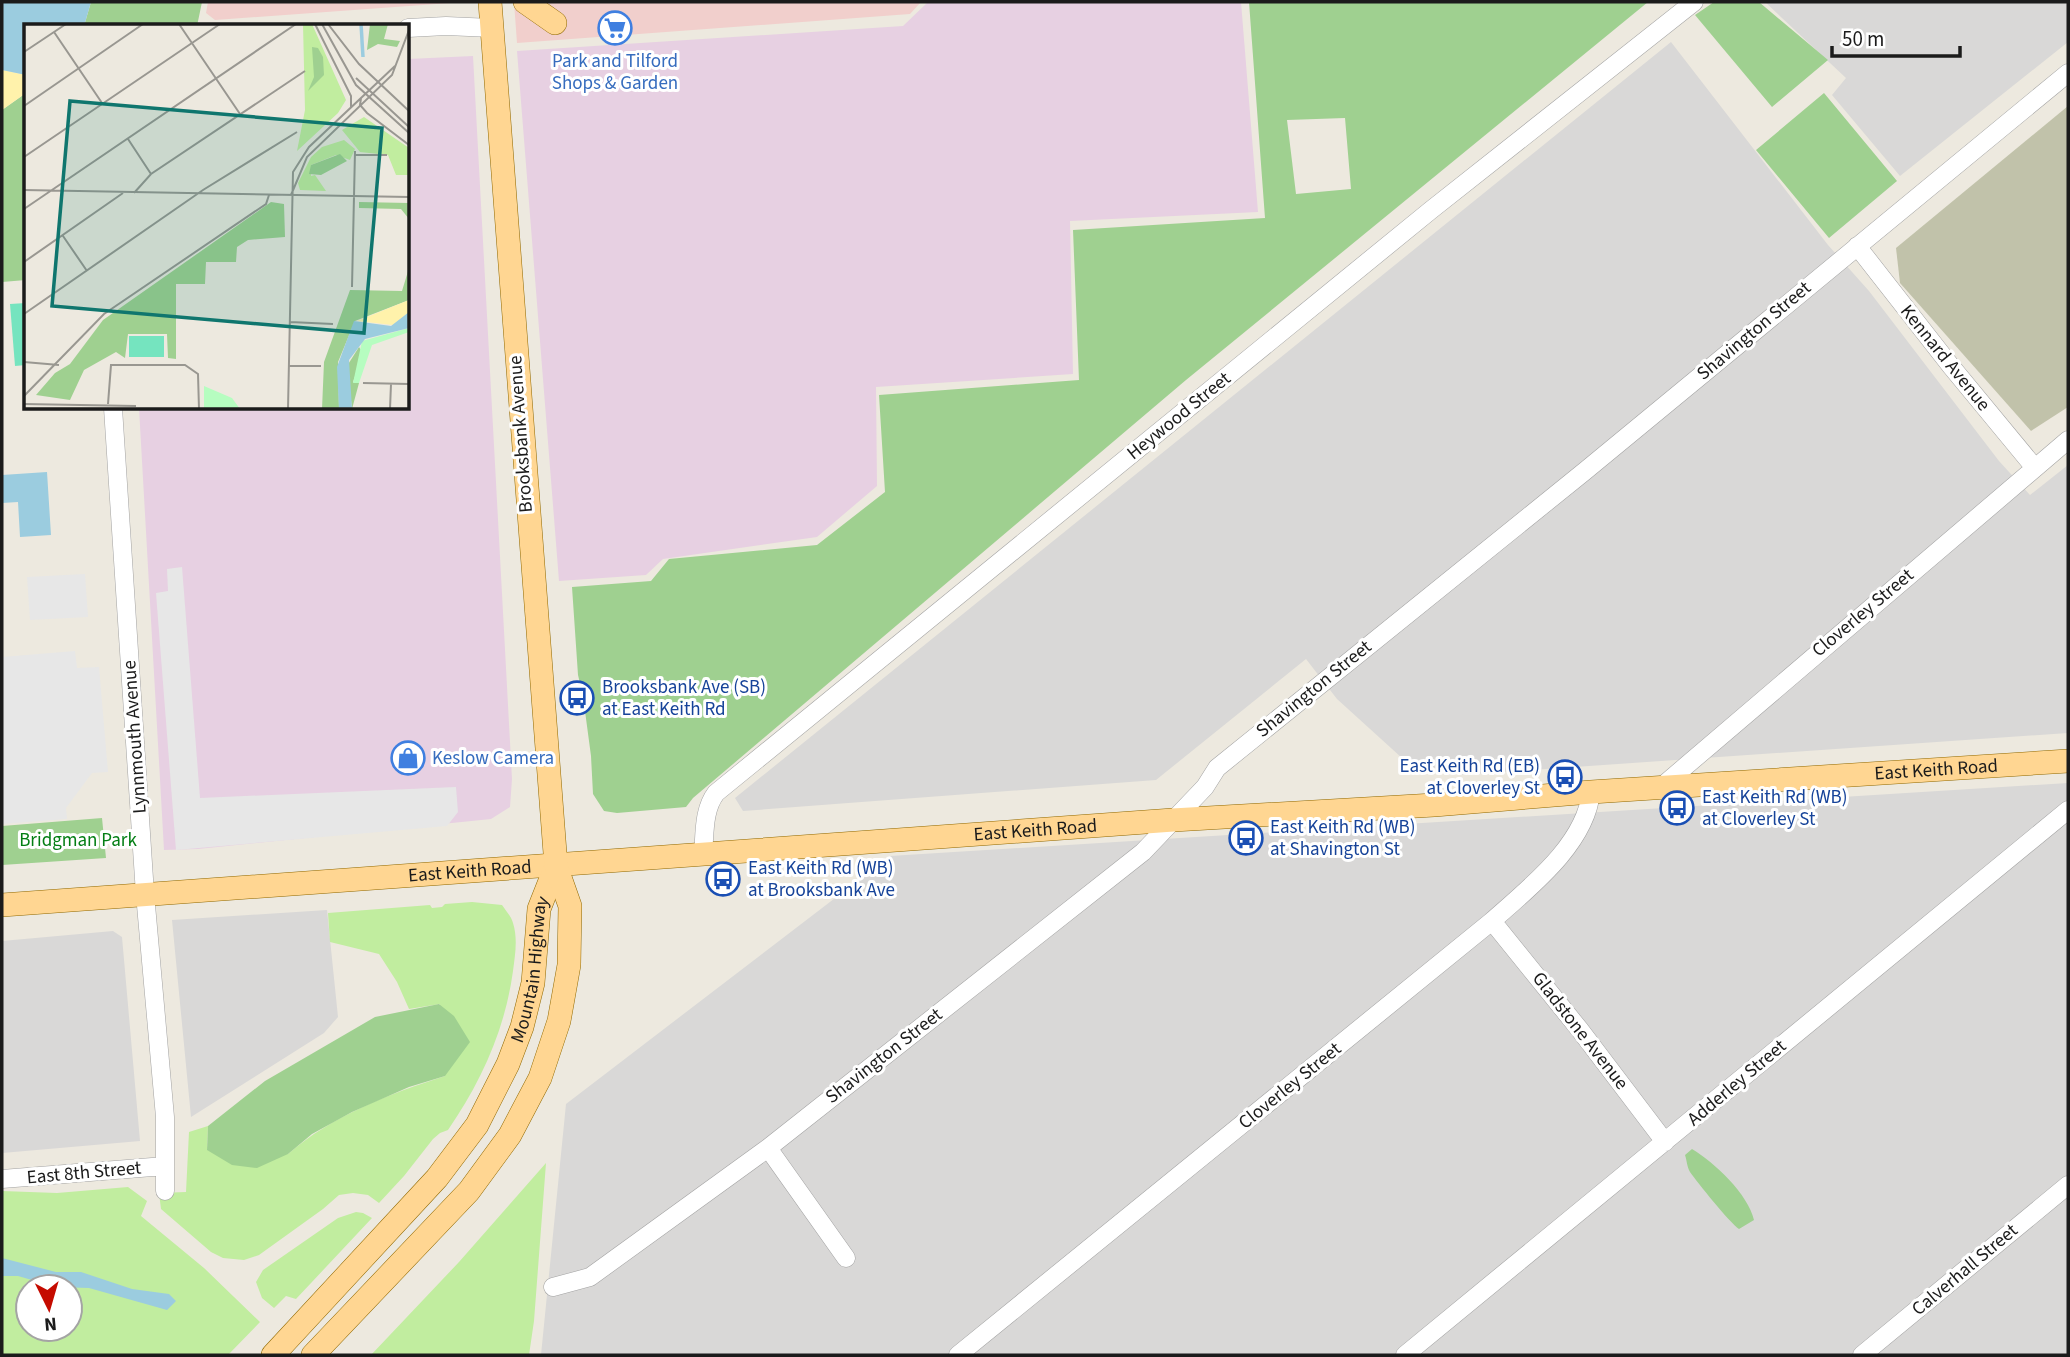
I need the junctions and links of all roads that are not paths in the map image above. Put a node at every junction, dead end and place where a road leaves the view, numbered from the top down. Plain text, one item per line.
1 (490, 2) edge
2 (525, 2) edge
3 (1694, 2) edge
4 (555, 23) dead end
5 (492, 28) junction
6 (410, 29) edge
7 (2068, 73) edge
8 (1857, 246) junction
9 (113, 410) edge
10 (2068, 440) edge
11 (2035, 468) junction
12 (2068, 761) edge
13 (1660, 788) junction
14 (1591, 792) junction
15 (2068, 810) edge
16 (1173, 820) junction
17 (703, 854) junction
18 (556, 866) junction
19 (145, 894) junction
20 (2, 905) edge
21 (1492, 921) junction
22 (1665, 1142) junction
23 (768, 1149) junction
24 (165, 1166) junction
25 (2, 1180) edge
26 (2068, 1185) edge
27 (165, 1191) dead end
28 (846, 1258) dead end
29 (552, 1287) dead end
30 (273, 1355) edge
31 (313, 1355) edge
32 (958, 1355) edge
33 (1405, 1355) edge
34 (1862, 1355) edge

1 - 5 main road, Brooksbank Avenue
2 - 4 main road
3 - 17 street, Heywood Street
5 - 6 street
5 - 18 main road, Brooksbank Avenue
7 - 8 street, Shavington Street
8 - 11 street, Kennard Avenue
8 - 16 street, Shavington Street
9 - 19 street, Lynnmouth Avenue
10 - 11 street, Cloverley Street
11 - 13 street, Cloverley Street
12 - 13 main road, East Keith Road
13 - 14 main road, East Keith Road
14 - 16 main road, East Keith Road
14 - 21 street, Cloverley Street
15 - 22 street, Adderley Street
16 - 17 main road, East Keith Road
16 - 23 street, Shavington Street
17 - 18 main road, East Keith Road
18 - 19 main road, East Keith Road
18 - 30 main road, Mountain Highway
18 - 31 main road, Mountain Highway
19 - 20 main road, East Keith Road
19 - 24 street, Lynnmouth Avenue
21 - 22 street, Gladstone Avenue
21 - 32 street, Cloverley Street
22 - 33 street, Adderley Street
23 - 28 street
23 - 29 street, Shavington Street
24 - 25 street, East 8th Street
24 - 27 street, Lynnmouth Avenue
26 - 34 street, Calverhall Street

